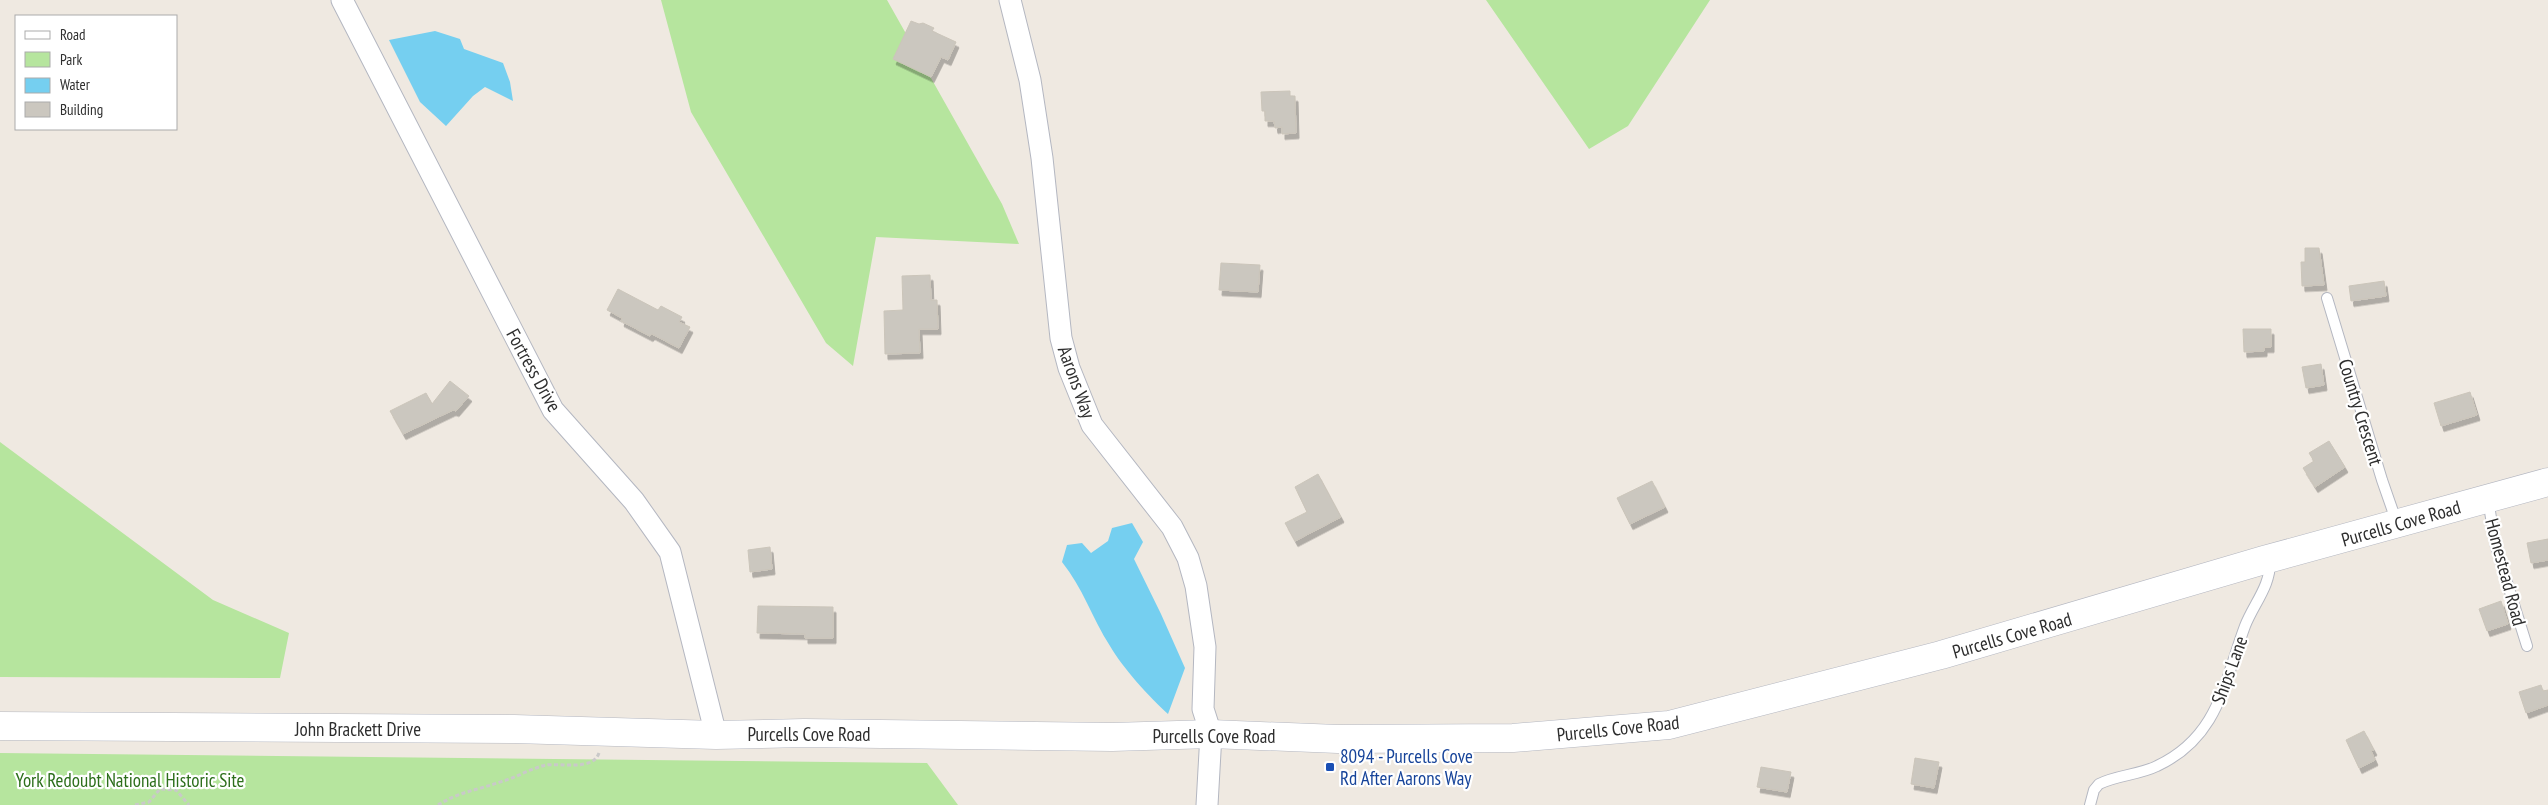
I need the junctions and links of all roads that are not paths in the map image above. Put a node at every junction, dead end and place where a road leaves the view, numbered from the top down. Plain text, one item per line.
1 (342, 0) edge
2 (1010, 0) edge
3 (2327, 298) dead end
4 (2548, 482) edge
5 (2488, 499) junction
6 (2398, 524) junction
7 (2270, 559) junction
8 (2527, 646) dead end
9 (0, 726) edge
10 (1211, 734) junction
11 (716, 735) junction
12 (1208, 805) edge
13 (2090, 805) edge

1 - 11 street, Fortress Drive
2 - 10 street, Aarons Way
3 - 6 lane, Country Crescent
4 - 5 main road, Purcells Cove Road
5 - 6 main road, Purcells Cove Road
5 - 8 lane, Homestead Road
6 - 7 main road, Purcells Cove Road
7 - 10 main road, Purcells Cove Road
7 - 13 lane, Ships Lane
9 - 11 main road, John Brackett Drive
10 - 11 main road, Purcells Cove Road
10 - 12 street

